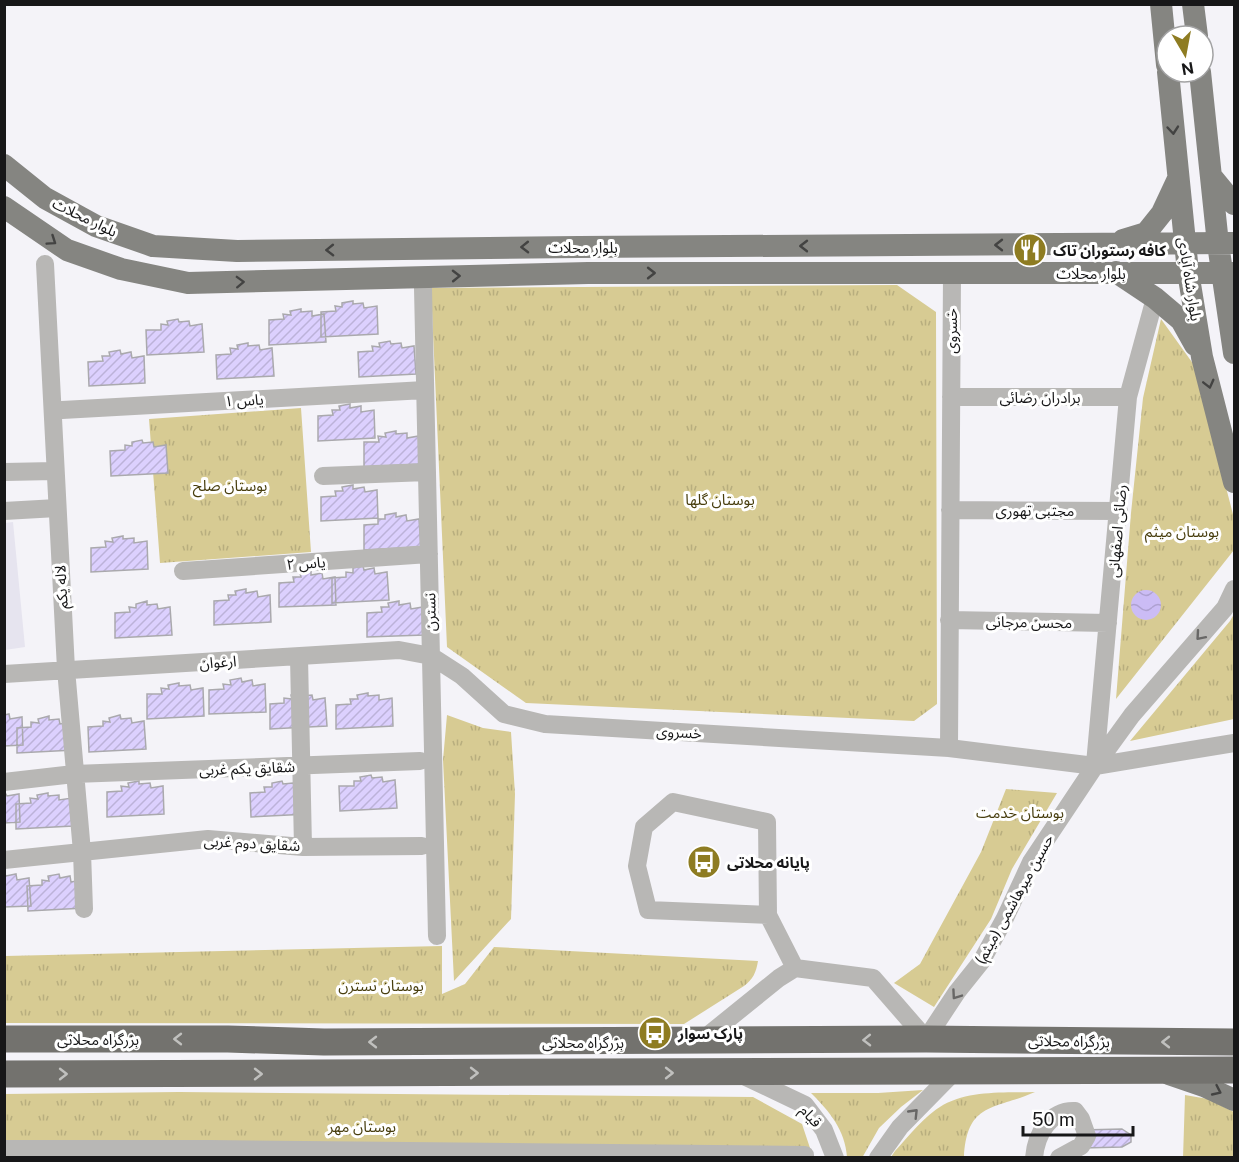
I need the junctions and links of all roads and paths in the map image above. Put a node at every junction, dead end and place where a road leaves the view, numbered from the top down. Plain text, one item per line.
1 (1161, 4) edge
2 (1193, 4) edge
3 (1163, 24) edge
4 (1196, 24) edge
5 (1169, 84) edge
6 (1201, 84) edge
7 (4, 165) edge
8 (1211, 176) junction
9 (1178, 180) junction
10 (1234, 204) edge
11 (4, 207) edge
12 (1226, 243) edge
13 (1109, 244) junction
14 (1184, 244) junction
15 (45, 264) dead end
16 (1116, 272) junction
17 (1188, 272) junction
18 (1228, 273) edge
19 (952, 274) junction
20 (423, 288) dead end
21 (1155, 298) junction
22 (1234, 353) edge
23 (1202, 357) junction
24 (426, 390) junction
25 (951, 397) junction
26 (1128, 397) junction
27 (62, 410) dead end
28 (55, 471) junction
29 (4, 472) edge
30 (427, 472) junction
31 (323, 476) dead end
32 (1234, 482) edge
33 (57, 508) junction
34 (950, 510) junction
35 (4, 511) edge
36 (1119, 511) junction
37 (429, 554) junction
38 (183, 571) dead end
39 (1234, 589) edge
40 (950, 620) junction
41 (1108, 623) junction
42 (431, 656) junction
43 (299, 657) junction
44 (66, 669) junction
45 (4, 674) edge
46 (1234, 743) edge
47 (949, 748) junction
48 (420, 761) dead end
49 (301, 766) junction
50 (1095, 766) junction
51 (74, 774) junction
52 (4, 782) edge
53 (422, 846) dead end
54 (303, 847) junction
55 (82, 852) junction
56 (4, 860) edge
57 (84, 909) dead end
58 (768, 915) junction
59 (437, 936) dead end
60 (795, 968) junction
61 (4, 1039) edge
62 (926, 1039) junction
63 (701, 1041) junction
64 (1231, 1041) edge
65 (324, 1042) junction
66 (432, 1042) junction
67 (1159, 1071) junction
68 (1234, 1071) edge
69 (954, 1072) junction
70 (428, 1073) junction
71 (738, 1073) junction
72 (4, 1074) edge
73 (323, 1074) junction
74 (1234, 1100) edge
75 (4, 1149) edge
76 (210, 1153) edge
77 (804, 1158) edge
78 (835, 1158) edge
79 (878, 1158) edge
80 (1034, 1158) edge
81 (1059, 1158) edge

1 - 3 main road
2 - 4 main road
5 -> 9 main road, بلوار شاه آبادی
6 - 8 main road
13 -> 7 main road, بلوار محلات
8 - 10 main road
8 - 12 main road
9 - 13 main road
9 - 14 main road, بلوار شاه آبادی
11 -> 19 main road, بلوار محلات
12 - 14 main road, بلوار محلات
12 - 18 main road
13 - 14 main road, بلوار محلات
14 - 17 main road, بلوار شاه آبادی
15 - 28 street, لاله یکم
16 - 17 main road, بلوار محلات
16 - 19 main road, بلوار محلات
16 - 21 main road
17 - 18 main road, بلوار محلات
17 - 23 main road, بلوار شاه آبادی
18 - 22 main road
19 - 25 street, خسروی
20 - 24 street, نسترن
21 - 23 main road
21 - 26 street, رضائی اصفهانی
23 -> 32 main road, بلوار شاه آبادی
24 - 27 street, یاس ۱
24 - 30 street, نسترن
25 - 26 street, برادران رضائی
25 - 34 street, خسروی
26 - 36 street, رضائی اصفهانی
28 - 29 street
28 - 33 street, لاله یکم
30 - 31 street
30 - 37 street, نسترن
33 - 35 street
33 - 44 street, لاله یکم
34 - 36 street, مجتبی تهوری
34 - 40 street, خسروی
36 - 41 street, رضائی اصفهانی
37 - 38 street, یاس ۲
37 - 42 street, نسترن
39 -> 50 street, حسین میرهاشمی (میثم)
40 - 41 street, محسن مرجانی
40 - 47 street, خسروی
41 - 50 street, رضائی اصفهانی
42 - 43 street, ارغوان
42 - 47 street, خسروی
42 - 59 street, نسترن
43 - 44 street, ارغوان
43 - 49 street
44 - 45 street, ارغوان
44 - 51 street, لاله یکم
46 - 50 street, خسروی
47 - 50 street, خسروی
48 - 49 street, شقایق یکم غربی
49 - 51 street, شقایق یکم غربی
49 - 54 street
50 -> 62 street, حسین میرهاشمی (میثم)
51 - 52 street, شقایق یکم غربی
51 - 55 street, لاله یکم
53 - 54 street, شقایق دوم غربی
54 - 55 street, شقایق دوم غربی
55 - 56 street, شقایق دوم غربی
55 - 57 street, لاله یکم
58 - 58 street
58 - 60 street
60 - 62 street
60 - 63 street
65 -> 61 highway, بزرگراه محلاتی
62 -> 63 highway, بزرگراه محلاتی
64 -> 62 highway, بزرگراه محلاتی
63 - 66 highway, بزرگراه محلاتی
66 -> 65 highway, بزرگراه محلاتی
65 - 73 highway
66 - 70 highway
67 - 68 highway, بزرگراه محلاتی
67 - 69 highway, بزرگراه محلاتی
67 -> 74 main road
69 - 71 highway, بزرگراه محلاتی
79 -> 69 street
70 -> 71 highway, بزرگراه محلاتی
70 - 73 highway, بزرگراه محلاتی
71 - 78 street, قیام
72 -> 73 highway, بزرگراه محلاتی
75 - 76 street
76 - 77 street
80 - 81 street

